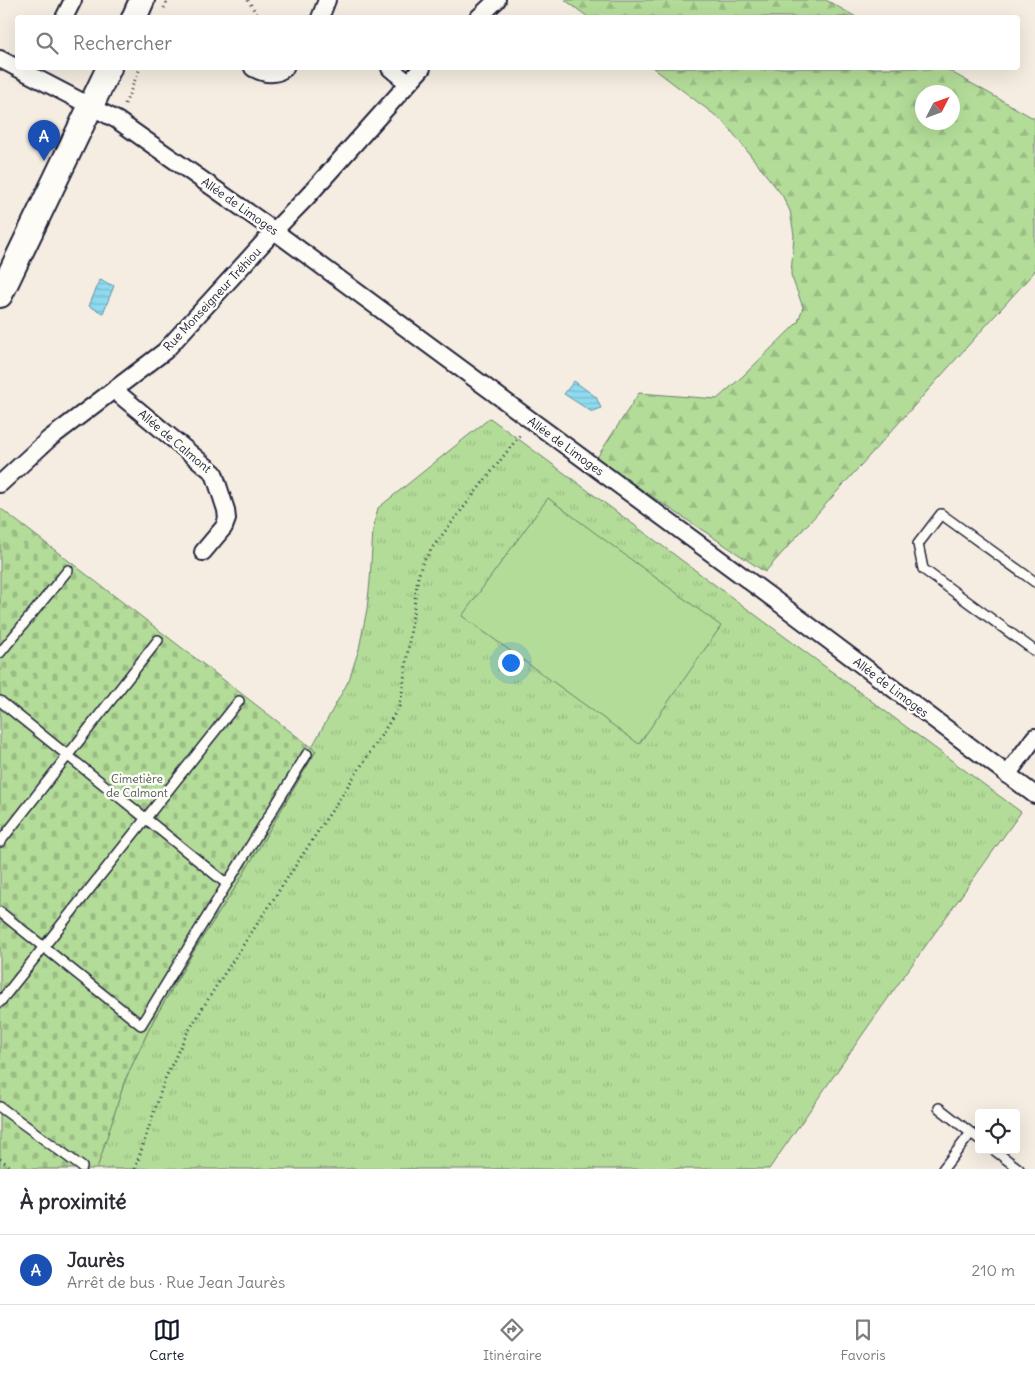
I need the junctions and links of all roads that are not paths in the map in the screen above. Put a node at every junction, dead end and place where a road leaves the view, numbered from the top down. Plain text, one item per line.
1 (73, 0) edge
2 (142, 0) edge
3 (328, 0) edge
4 (497, 0) edge
5 (66, 15) edge
6 (135, 15) edge
7 (321, 15) edge
8 (481, 15) edge
9 (0, 59) edge
10 (15, 64) edge
11 (108, 70) edge
12 (258, 70) edge
13 (282, 70) edge
14 (392, 70) edge
15 (420, 70) edge
16 (36, 72) edge
17 (408, 83) junction
18 (91, 106) junction
19 (274, 231) junction
20 (0, 295) edge
21 (114, 390) junction
22 (0, 484) edge
23 (203, 552) dead end
24 (68, 570) dead end
25 (1035, 582) edge
26 (158, 640) dead end
27 (1035, 651) edge
28 (0, 653) edge
29 (0, 701) edge
30 (239, 701) dead end
31 (1035, 737) edge
32 (307, 754) dead end
33 (68, 756) junction
34 (1007, 774) junction
35 (1035, 795) edge
36 (145, 818) junction
37 (0, 842) edge
38 (227, 884) junction
39 (0, 912) edge
40 (44, 947) junction
41 (0, 1002) edge
42 (0, 1107) edge
43 (939, 1108) dead end
44 (975, 1136) edge
45 (999, 1154) edge
46 (82, 1167) dead end
47 (943, 1169) edge
48 (1019, 1169) edge

1 - 5 street
2 - 6 main road
3 - 7 street
4 - 8 street
9 - 10 street, Allée de Limoges
11 - 18 main road
12 - 13 street
14 - 17 street
15 - 17 street, Rue Monseigneur Tréhiou
16 - 18 street, Allée de Limoges
17 - 19 street, Rue Monseigneur Tréhiou
18 - 19 street, Allée de Limoges
18 - 20 main road
19 - 21 street, Rue Monseigneur Tréhiou
19 - 34 street, Allée de Limoges
21 - 22 street, Rue Monseigneur Tréhiou
21 - 23 street, Allée de Calmont
24 - 28 lane
25 - 27 lane
26 - 33 lane
29 - 33 lane
30 - 36 lane
31 - 34 street
32 - 38 lane
33 - 36 lane
33 - 37 lane
34 - 35 street, Allée de Limoges
36 - 38 lane
36 - 40 lane
38 - 40 lane
39 - 40 lane
40 - 41 lane
42 - 46 lane
43 - 44 lane
44 - 47 lane
45 - 48 lane

